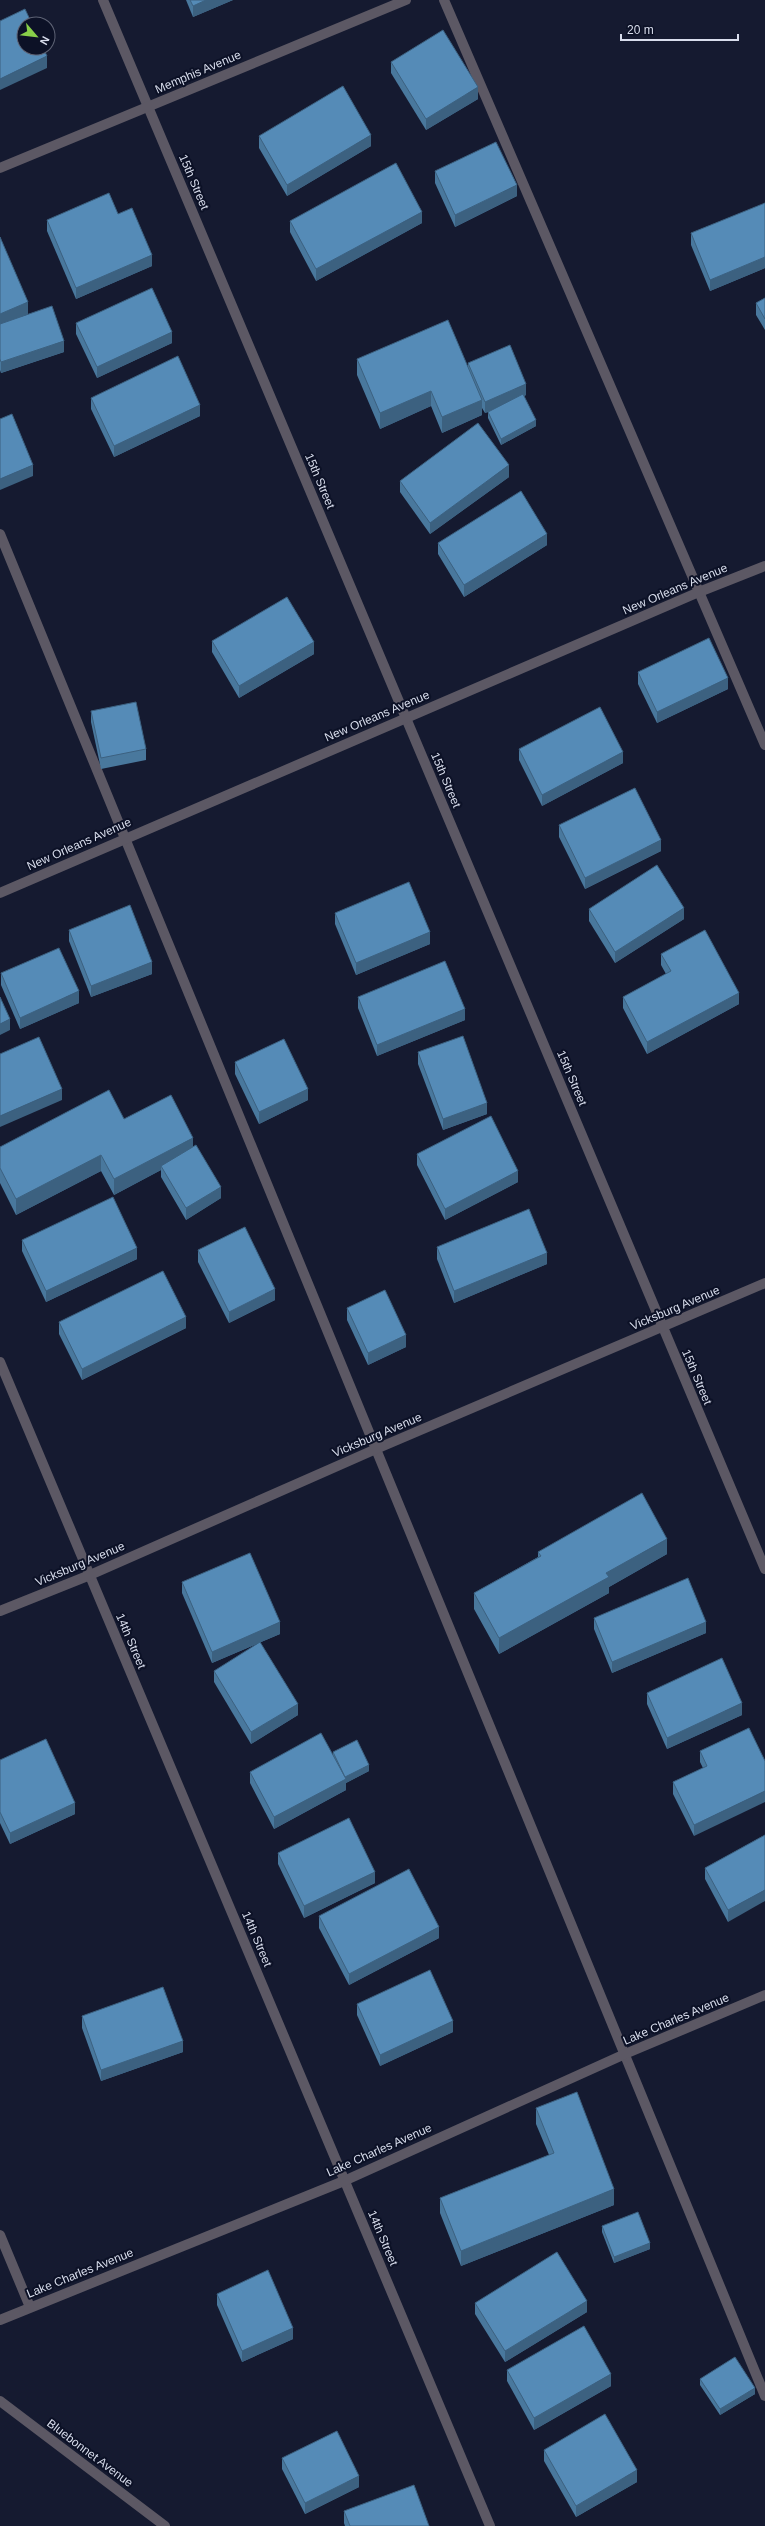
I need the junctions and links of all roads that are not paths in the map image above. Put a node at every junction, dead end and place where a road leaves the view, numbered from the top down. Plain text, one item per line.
1 (103, 0) edge
2 (406, 0) edge
3 (444, 0) edge
4 (149, 107) junction
5 (0, 168) edge
6 (0, 534) edge
7 (765, 566) edge
8 (699, 592) junction
9 (406, 718) junction
10 (765, 745) edge
11 (125, 838) junction
12 (0, 893) edge
13 (765, 1283) edge
14 (662, 1328) junction
15 (0, 1362) edge
16 (376, 1449) junction
17 (765, 1569) edge
18 (90, 1575) junction
19 (0, 1611) edge
20 (765, 1995) edge
21 (625, 2054) junction
22 (344, 2181) junction
23 (0, 2235) edge
24 (30, 2307) junction
25 (0, 2320) edge
26 (765, 2396) edge
27 (0, 2401) edge
28 (165, 2526) edge
29 (490, 2526) edge

1 - 4 street, 15th Street
2 - 4 street, Memphis Avenue
3 - 8 street
4 - 5 street, Memphis Avenue
4 - 9 street, 15th Street
6 - 11 street
7 - 8 street, New Orleans Avenue
8 - 9 street, New Orleans Avenue
8 - 10 street
9 - 11 street, New Orleans Avenue
9 - 14 street, 15th Street
11 - 12 street, New Orleans Avenue
11 - 16 street
13 - 14 street, Vicksburg Avenue
14 - 16 street, Vicksburg Avenue
14 - 17 street, 15th Street
15 - 18 street, 14th Street
16 - 18 street, Vicksburg Avenue
16 - 21 street
18 - 19 street, Vicksburg Avenue
18 - 22 street, 14th Street
20 - 21 street, Lake Charles Avenue
21 - 22 street, Lake Charles Avenue
21 - 26 street
22 - 24 street, Lake Charles Avenue
22 - 29 street, 14th Street
23 - 24 street
24 - 25 street, Lake Charles Avenue
27 - 28 street, Bluebonnet Avenue

